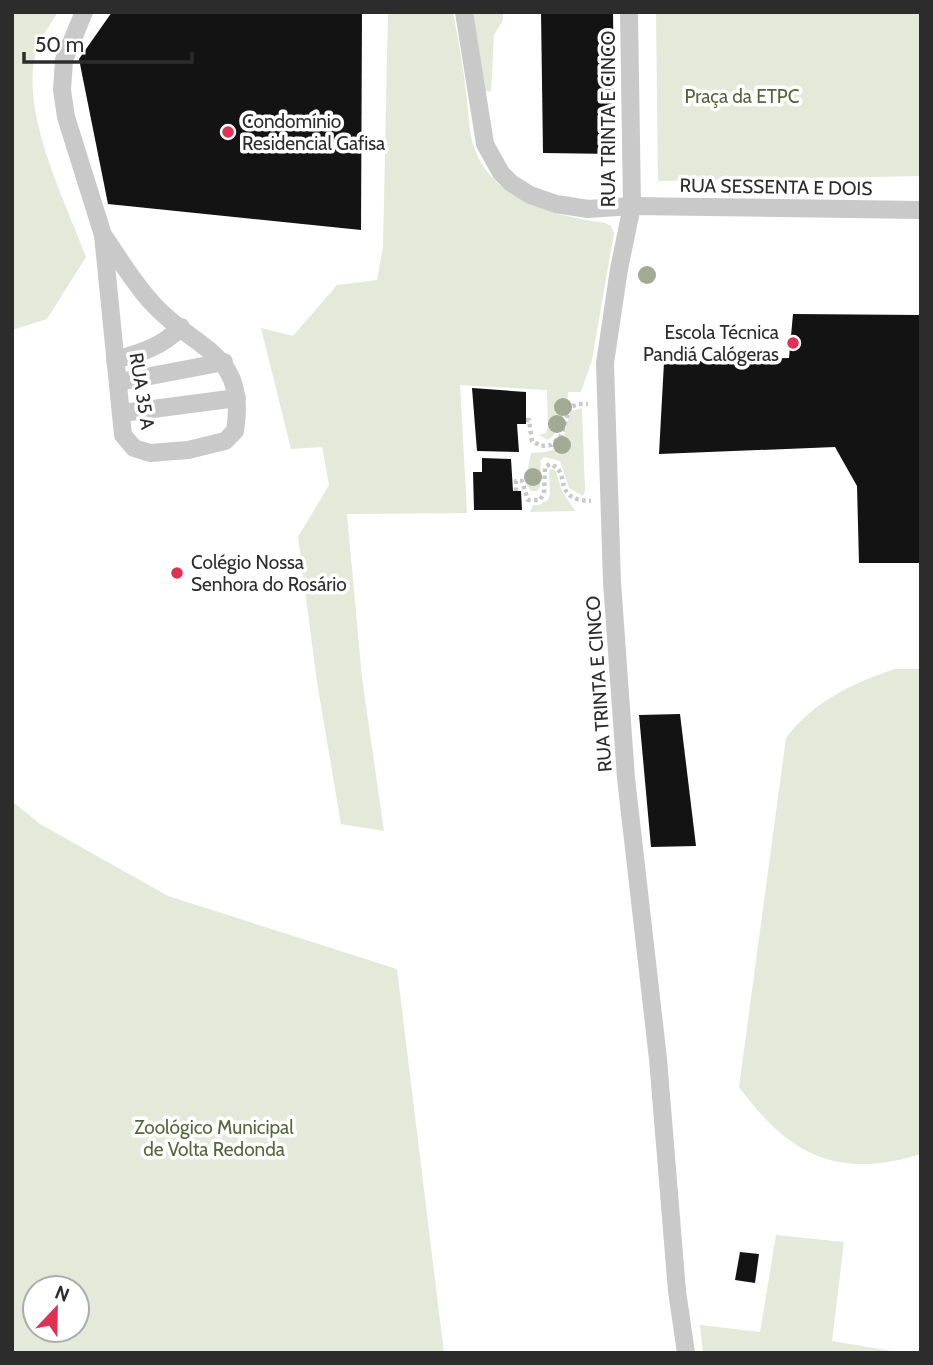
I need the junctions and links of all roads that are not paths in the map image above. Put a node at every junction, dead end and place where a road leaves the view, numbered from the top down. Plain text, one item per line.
1 (84, 12) edge
2 (464, 12) edge
3 (629, 12) edge
4 (632, 206) junction
5 (921, 210) edge
6 (103, 234) junction
7 (181, 327) junction
8 (115, 360) junction
9 (224, 362) junction
10 (119, 382) junction
11 (237, 398) junction
12 (122, 413) junction
13 (687, 1353) edge

1 - 6 street, RUA 35 A
2 - 4 street, RUA SESSENTA E DOIS
3 - 4 street, RUA TRINTA E CINCO
4 - 5 street, RUA SESSENTA E DOIS
4 - 13 street, RUA TRINTA E CINCO
6 - 7 street, RUA 35 A
6 - 8 street, RUA 35 A
7 - 8 street
7 - 9 street, RUA 35 A
8 - 10 street, RUA 35 A
9 - 10 street
9 - 11 street, RUA 35 A
10 - 12 street, RUA 35 A
11 - 12 street
11 - 12 street, RUA 35 A

